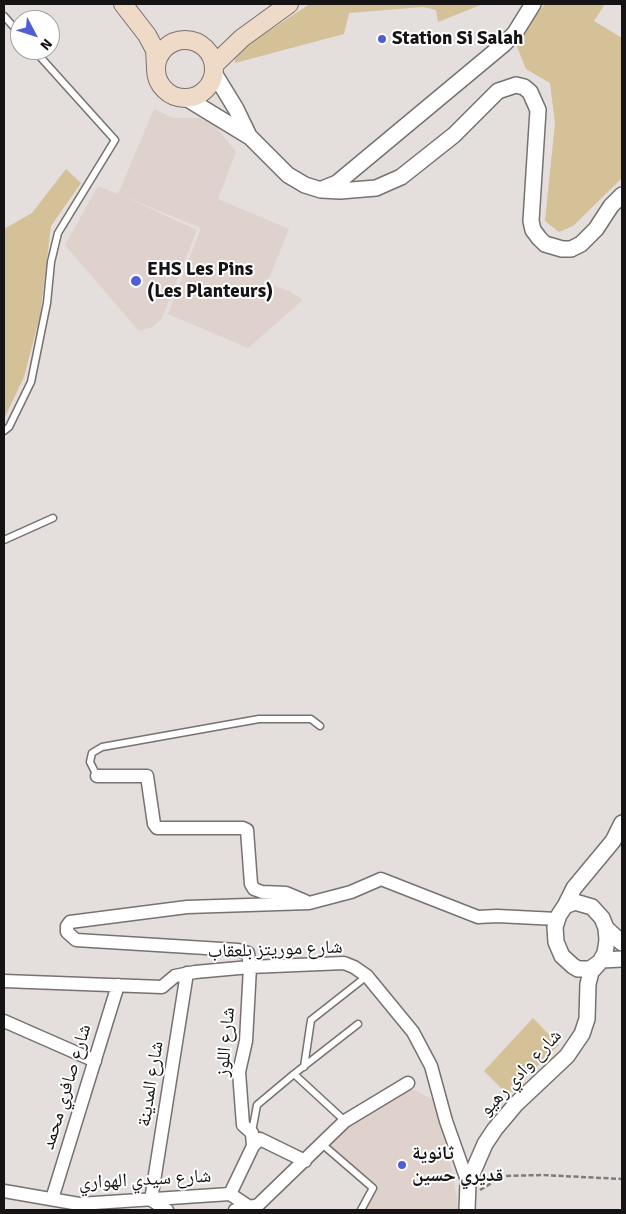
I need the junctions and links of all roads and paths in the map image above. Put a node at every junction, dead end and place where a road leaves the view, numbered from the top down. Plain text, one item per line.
1 (123, 4) edge
2 (289, 4) edge
3 (533, 4) edge
4 (135, 18) junction
5 (242, 38) junction
6 (194, 43) junction
7 (43, 60) edge
8 (156, 67) junction
9 (214, 69) junction
10 (186, 98) junction
11 (250, 137) junction
12 (321, 190) junction
13 (622, 195) edge
14 (4, 431) edge
15 (53, 518) dead end
16 (4, 540) edge
17 (320, 726) dead end
18 (97, 776) joint
19 (622, 823) edge
20 (622, 836) edge
21 (309, 903) junction
22 (592, 907) junction
23 (561, 913) junction
24 (606, 928) junction
25 (622, 943) edge
26 (622, 959) edge
27 (601, 961) junction
28 (250, 966) junction
29 (573, 966) junction
30 (188, 974) junction
31 (368, 976) junction
32 (4, 981) edge
33 (118, 985) junction
34 (587, 1019) junction
35 (4, 1022) edge
36 (358, 1024) dead end
37 (95, 1061) junction
38 (304, 1067) junction
39 (294, 1074) junction
40 (408, 1083) dead end
41 (345, 1122) junction
42 (252, 1139) junction
43 (322, 1144) junction
44 (304, 1161) junction
45 (622, 1179) edge
46 (4, 1191) edge
47 (230, 1194) junction
48 (467, 1197) edge
49 (52, 1199) junction
50 (152, 1200) junction
51 (252, 1209) edge
52 (167, 1210) edge
53 (235, 1210) edge
54 (361, 1210) edge

1 - 4 main road
2 - 5 main road
3 - 12 street
4 - 6 main road
4 - 8 main road
5 - 6 main road
5 - 9 main road
6 - 8 main road
6 - 9 main road
7 - 14 lane
8 - 10 main road
9 - 10 main road
9 - 11 street
10 - 11 street
11 - 12 street
12 - 13 street
15 - 16 lane
17 - 18 lane
18 - 21 street
19 - 23 street
20 - 22 street
21 - 23 street
21 - 28 street
22 - 23 street
22 - 24 street
23 - 29 street
24 - 25 street
24 - 27 street
26 - 27 street
27 - 29 street
27 - 34 street, شارع وادي رهيو
28 - 30 street, شارع موريتز بلعقاب
28 - 31 street, شارع موريتز بلعقاب
28 - 42 street, شارع اللوز
29 - 34 street
30 - 33 street, شارع موريتز بلعقاب
30 - 50 street, شارع المدينة
31 - 38 lane
31 - 48 street, شارع موريتز بلعقاب
32 - 33 street, شارع موريتز بلعقاب
33 - 37 street, شارع صافري محمد
34 - 48 street, شارع وادي رهيو
35 - 37 street
36 - 38 lane
37 - 49 street, شارع صافري محمد
38 - 39 lane
39 - 41 lane
39 - 42 lane
40 - 41 street
41 - 43 street
42 - 44 street
42 - 47 street
43 - 44 street
43 - 54 lane
44 - 51 street
45 - 48 path
46 - 49 street, شارع سيدي الهواري
47 - 50 street, شارع سيدي الهواري
47 - 51 street, شارع سيدي الهواري
49 - 50 street, شارع سيدي الهواري
50 - 52 street
51 - 53 street

